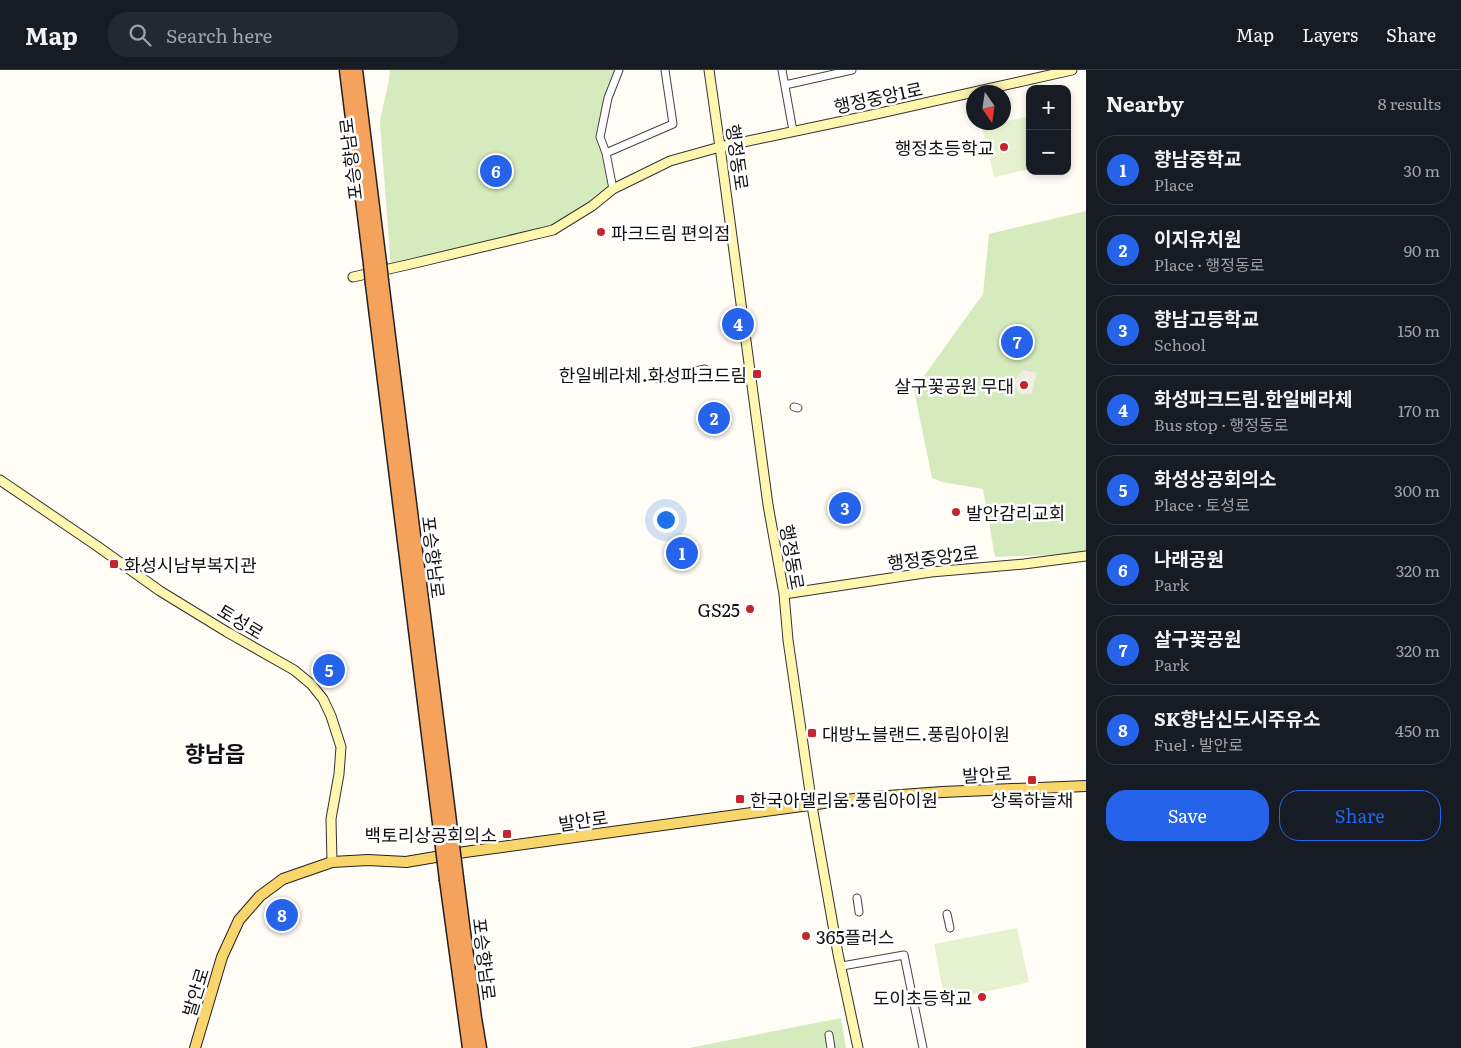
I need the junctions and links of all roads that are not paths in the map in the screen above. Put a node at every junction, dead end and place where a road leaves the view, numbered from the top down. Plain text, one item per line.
1 (346, 70) edge
2 (356, 70) edge
3 (619, 70) edge
4 (665, 70) edge
5 (708, 70) edge
6 (782, 70) edge
7 (852, 70) edge
8 (1072, 70) edge
9 (785, 85) junction
10 (793, 131) junction
11 (720, 147) junction
12 (606, 153) junction
13 (613, 188) junction
14 (375, 264) junction
15 (353, 276) dead end
16 (705, 369) dead end
17 (658, 379) dead end
18 (0, 480) edge
19 (1086, 556) edge
20 (784, 594) junction
21 (1086, 786) edge
22 (812, 806) junction
23 (332, 862) junction
24 (451, 879) junction
25 (857, 898) dead end
26 (859, 912) dead end
27 (947, 914) dead end
28 (950, 928) dead end
29 (842, 966) junction
30 (463, 1012) junction
31 (829, 1035) dead end
32 (196, 1048) edge
33 (461, 1048) edge
34 (469, 1048) edge
35 (480, 1048) edge
36 (832, 1048) edge
37 (858, 1048) edge
38 (923, 1048) edge

1 - 14 highway, 포승향남로
2 - 14 highway, 포승향남로
3 - 12 street
4 - 12 street
5 - 11 street, 행정동로
6 - 9 street
7 - 9 street
8 - 10 street, 행정중앙1로
9 - 10 street
10 - 11 street, 행정중앙1로
11 - 13 street, 행정중앙1로
11 - 20 street, 행정동로
12 - 13 street
13 - 15 street, 행정중앙1로
14 - 24 highway, 포승향남로, bridge
16 - 17 street
18 - 23 street, 토성로
19 - 20 street, 행정중앙2로
20 - 22 street, 행정동로
21 - 22 main road, 발안로
22 - 23 main road, 발안로
22 - 29 street, 행정동로
23 - 32 main road, 발안로
24 - 30 highway, 포승향남로
24 - 35 highway, 포승향남로
25 - 26 street
27 - 28 street
29 - 37 street, 행정동로
29 - 38 street
30 - 33 highway
30 - 34 highway, 포승향남로
31 - 36 street

